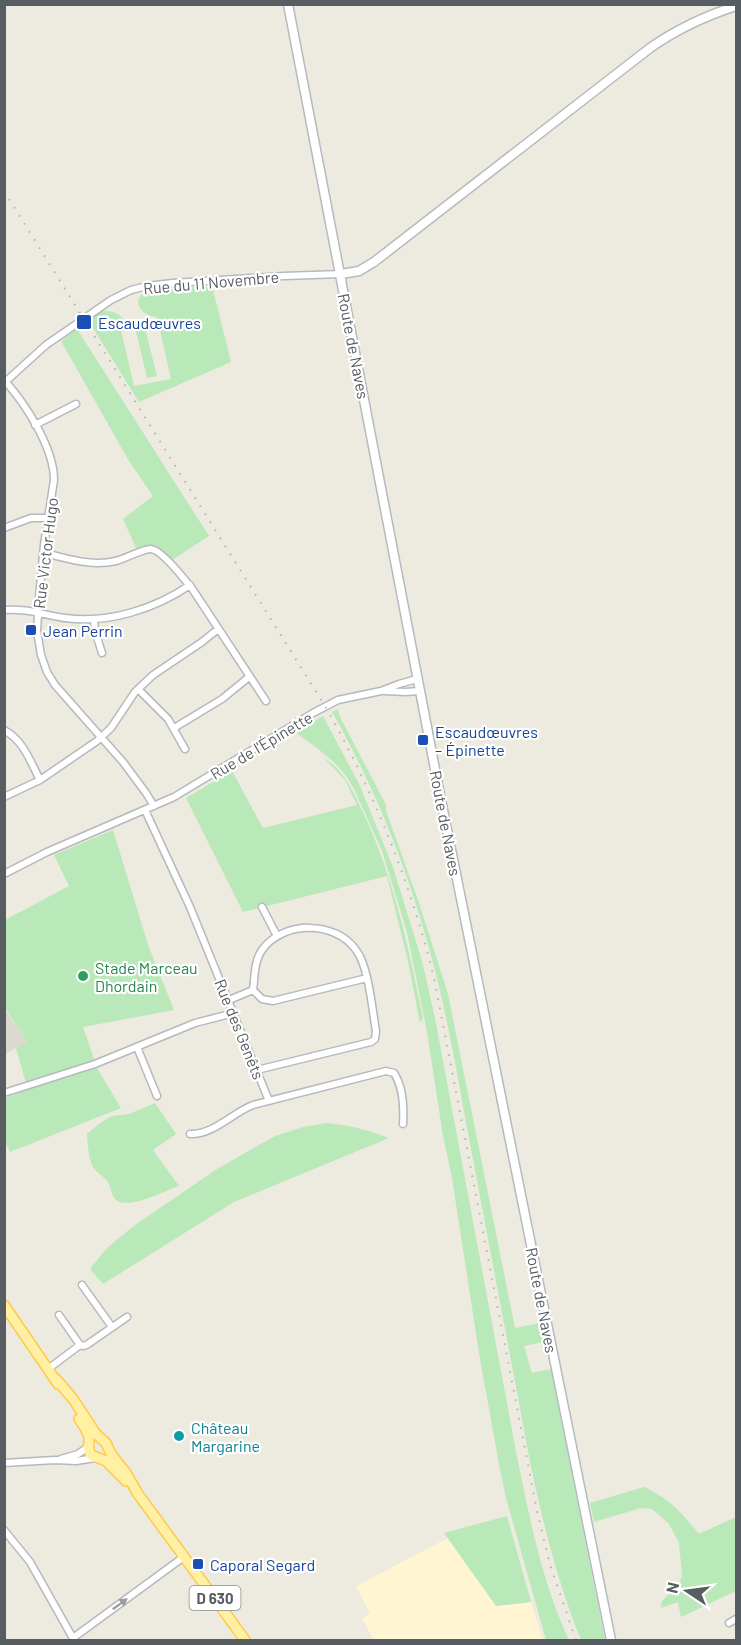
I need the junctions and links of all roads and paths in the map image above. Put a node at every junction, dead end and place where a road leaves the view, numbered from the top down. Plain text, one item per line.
1 (288, 4) edge
2 (736, 6) edge
3 (341, 274) junction
4 (5, 383) edge
5 (76, 404) dead end
6 (35, 425) junction
7 (48, 518) junction
8 (4, 528) edge
9 (43, 553) junction
10 (190, 585) junction
11 (4, 610) edge
12 (38, 612) junction
13 (94, 619) junction
14 (218, 628) junction
15 (102, 653) dead end
16 (249, 677) junction
17 (417, 679) junction
18 (138, 689) junction
19 (381, 691) junction
20 (419, 691) junction
21 (266, 701) dead end
22 (174, 728) junction
23 (4, 730) edge
24 (102, 737) junction
25 (185, 749) dead end
26 (40, 780) junction
27 (4, 797) edge
28 (154, 806) junction
29 (145, 810) junction
30 (4, 874) edge
31 (262, 907) dead end
32 (277, 936) junction
33 (367, 978) junction
34 (253, 990) junction
35 (229, 1000) junction
36 (234, 1013) junction
37 (137, 1047) junction
38 (257, 1070) junction
39 (4, 1093) edge
40 (157, 1096) dead end
41 (269, 1101) junction
42 (404, 1124) dead end
43 (190, 1134) dead end
44 (82, 1285) dead end
45 (4, 1305) edge
46 (59, 1315) dead end
47 (127, 1317) dead end
48 (112, 1327) junction
49 (80, 1345) junction
50 (48, 1369) junction
51 (56, 1379) junction
52 (101, 1439) junction
53 (89, 1445) junction
54 (108, 1448) junction
55 (98, 1458) junction
56 (55, 1460) junction
57 (4, 1463) edge
58 (138, 1494) junction
59 (4, 1530) edge
60 (185, 1556) junction
61 (736, 1619) edge
62 (729, 1623) dead end
63 (73, 1639) edge
64 (246, 1641) edge
65 (611, 1641) edge

1 - 3 main road, Route de Naves
2 - 3 main road
3 - 4 street, Rue du 11 Novembre
3 - 17 main road, Route de Naves
4 - 6 street, Rue Victor Hugo
5 - 6 street
6 - 7 street, Rue Victor Hugo
7 - 8 street
7 - 9 street, Rue Victor Hugo
9 - 10 street
9 - 12 street, Rue Victor Hugo
10 - 13 street
10 - 14 street
11 - 12 street
12 - 13 street
12 - 24 street, Rue Victor Hugo
13 - 15 street
14 - 16 street
14 - 18 street
16 - 21 street
16 - 22 street
17 - 19 street, Rue de l'Épinette
17 - 20 main road, Route de Naves
18 - 22 street
18 - 24 street
19 - 20 street, Rue de l'Épinette
19 - 28 street, Rue de l'Épinette
20 - 65 main road, Route de Naves
22 - 25 street
23 - 26 street
24 - 26 street
24 - 28 street, Rue Victor Hugo
26 - 27 street
28 - 29 street, Rue de l'Épinette
29 - 30 street, Rue de l'Épinette
29 - 35 street, Rue des Genêts
31 - 32 street
32 - 33 street
32 - 34 street
33 - 34 street
33 - 38 street
34 - 35 street
35 - 36 street, Rue des Genêts
36 - 37 street
36 - 38 street, Rue des Genêts
37 - 39 street
37 - 40 street
38 - 41 street, Rue des Genêts
41 - 42 street
41 - 43 street
44 - 48 street
45 - 50 main road
46 - 49 street
47 - 48 street
48 - 49 street
49 - 50 street
50 - 51 main road
51 - 52 main road
51 - 53 main road
52 - 53 main road
52 - 54 main road
53 - 55 main road
53 - 56 street
54 - 55 main road
54 - 58 main road, D 630
55 - 56 street
55 - 58 main road, D 630
56 - 57 street
58 - 60 main road, D 630
59 - 63 street
63 -> 60 street
60 - 64 main road, D 630
61 - 62 street

